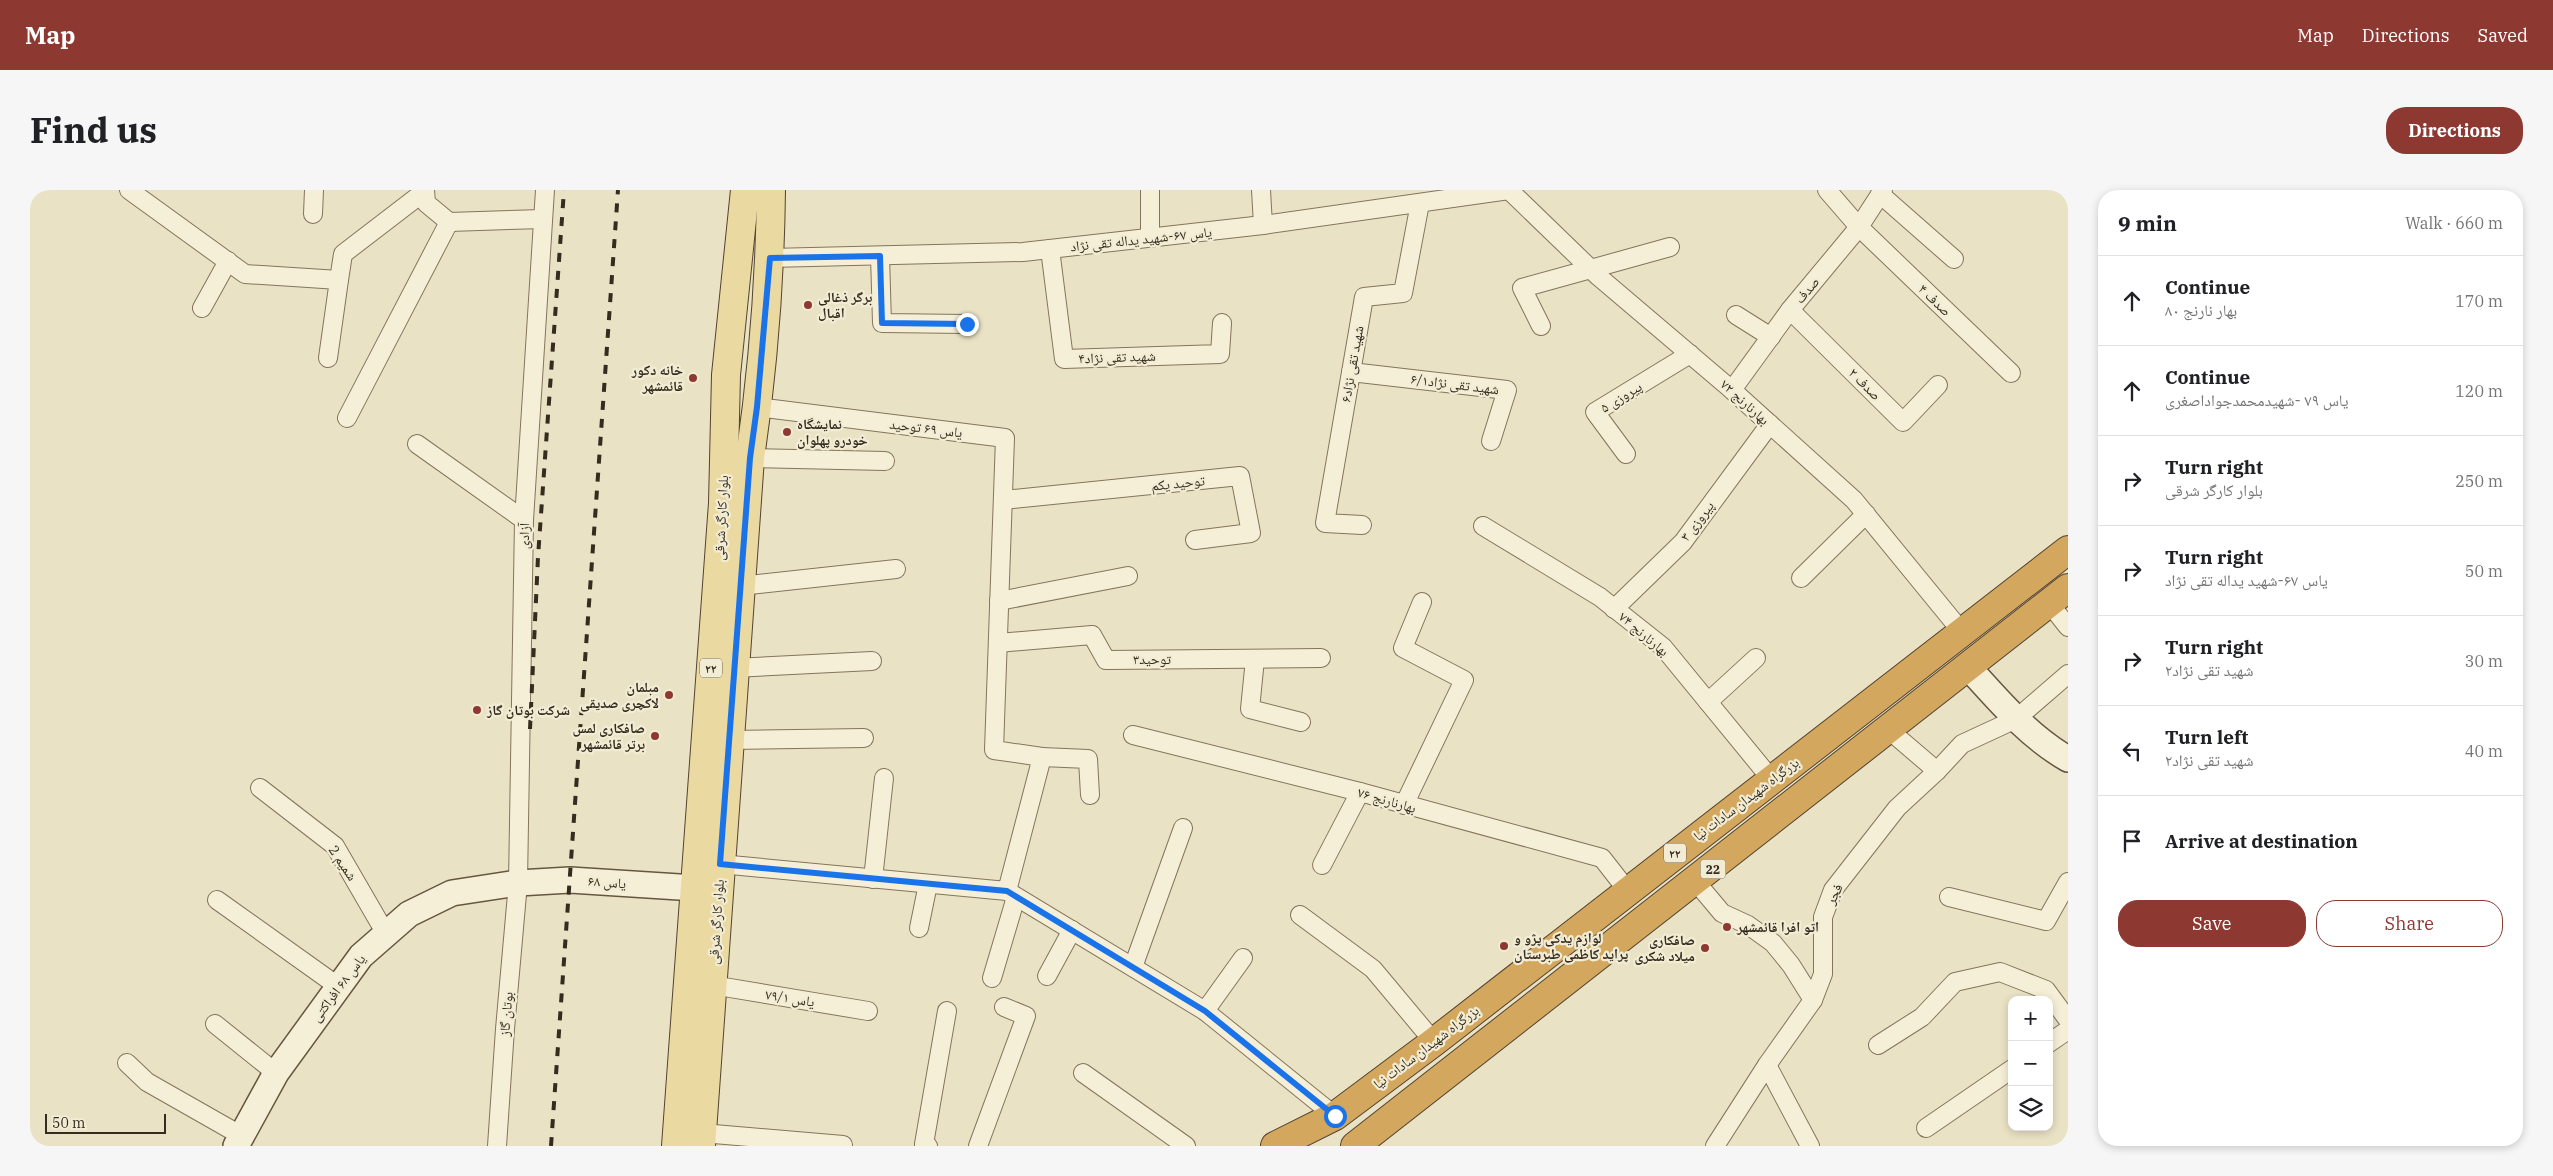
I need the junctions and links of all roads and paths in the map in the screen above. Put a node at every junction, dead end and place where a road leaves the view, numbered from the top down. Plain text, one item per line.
1 (129, 190) edge
2 (314, 190) edge
3 (425, 190) edge
4 (545, 190) edge
5 (744, 190) edge
6 (771, 190) edge
7 (1150, 190) edge
8 (1261, 190) edge
9 (1509, 190) edge
10 (1827, 190) edge
11 (1881, 192) edge
12 (1420, 203) junction
13 (314, 214) dead end
14 (543, 219) junction
15 (450, 222) junction
16 (1263, 225) junction
17 (1859, 227) junction
18 (1150, 238) junction
19 (1670, 247) dead end
20 (1050, 249) junction
21 (880, 256) junction
22 (770, 258) junction
23 (1954, 259) dead end
24 (228, 262) junction
25 (1590, 268) junction
26 (339, 280) junction
27 (202, 308) dead end
28 (1790, 310) junction
29 (1736, 315) dead end
30 (1222, 323) dead end
31 (967, 324) dead end
32 (1541, 326) dead end
33 (1771, 337) junction
34 (1690, 354) junction
35 (328, 358) dead end
36 (1351, 372) junction
37 (2011, 373) dead end
38 (1938, 385) dead end
39 (1732, 390) junction
40 (757, 407) junction
41 (347, 418) dead end
42 (1770, 424) junction
43 (1491, 441) dead end
44 (417, 444) dead end
45 (1626, 454) dead end
46 (750, 458) junction
47 (885, 461) dead end
48 (1003, 500) junction
49 (1866, 514) junction
50 (524, 520) junction
51 (1362, 525) dead end
52 (1483, 526) dead end
53 (1195, 540) dead end
54 (2068, 550) edge
55 (896, 569) dead end
56 (1128, 576) dead end
57 (1801, 578) dead end
58 (740, 586) junction
59 (2058, 596) edge
60 (999, 601) junction
61 (1422, 602) dead end
62 (1614, 608) junction
63 (2068, 627) edge
64 (1962, 632) junction
65 (998, 643) junction
66 (1321, 658) dead end
67 (1756, 658) dead end
68 (1255, 659) junction
69 (872, 661) dead end
70 (1968, 667) junction
71 (734, 668) junction
72 (2068, 674) edge
73 (1708, 702) junction
74 (2016, 719) junction
75 (1300, 722) dead end
76 (1889, 730) junction
77 (1133, 735) dead end
78 (864, 738) dead end
79 (729, 740) junction
80 (1042, 757) junction
81 (2068, 759) edge
82 (1937, 772) junction
83 (884, 778) dead end
84 (1772, 780) junction
85 (260, 788) dead end
86 (1360, 792) junction
87 (1090, 795) dead end
88 (1404, 805) junction
89 (1182, 828) dead end
90 (720, 864) junction
91 (1322, 865) dead end
92 (873, 879) junction
93 (518, 882) junction
94 (1696, 882) junction
95 (2068, 882) edge
96 (928, 884) junction
97 (695, 888) junction
98 (1627, 890) junction
99 (1012, 894) junction
100 (1949, 897) dead end
101 (217, 900) dead end
102 (1300, 915) dead end
103 (919, 928) dead end
104 (1072, 930) junction
105 (386, 934) junction
106 (1243, 958) dead end
107 (1133, 967) junction
108 (1047, 976) dead end
109 (992, 978) dead end
110 (712, 985) junction
111 (339, 987) junction
112 (1813, 1000) junction
113 (1004, 1007) dead end
114 (868, 1011) dead end
115 (947, 1011) dead end
116 (1205, 1011) junction
117 (2068, 1020) edge
118 (215, 1024) dead end
119 (2068, 1030) edge
120 (2052, 1041) edge
121 (1434, 1042) junction
122 (1878, 1045) dead end
123 (126, 1063) dead end
124 (1767, 1065) junction
125 (2008, 1072) edge
126 (276, 1073) junction
127 (1083, 1073) dead end
128 (1335, 1116) junction
129 (1926, 1128) dead end
130 (701, 1139) edge
131 (239, 1141) edge
132 (843, 1145) edge
133 (497, 1146) edge
134 (676, 1146) edge
135 (928, 1146) edge
136 (978, 1146) edge
137 (1186, 1146) edge
138 (1275, 1146) edge
139 (1298, 1146) edge
140 (1355, 1146) edge
141 (1715, 1146) edge
142 (1810, 1146) edge

1 - 24 street
2 - 13 street
3 - 15 street
3 - 26 street
4 - 14 street, آزادی
5 - 97 main road, بلوار کارگر شرقی / ۲۲
6 - 22 main road, بلوار کارگر شرقی
7 - 18 street
8 - 16 street
9 - 12 street, یاس ۶۷-شهید یداله تقی نژاد
9 - 25 street, بهارنارنج ۷۲
10 - 17 street, صدف ۴
11 - 17 street, صدف
11 - 23 street
12 - 16 street, یاس ۶۷-شهید یداله تقی نژاد
12 - 36 street, شهید تقی نژاد۶
14 - 15 street
14 - 50 street, آزادی
15 - 41 street
16 - 18 street, یاس ۶۷-شهید یداله تقی نژاد
17 - 28 street, صدف
17 - 37 street, صدف ۴
18 - 20 street, یاس ۶۷-شهید یداله تقی نژاد
19 - 25 street
20 - 21 street, یاس ۶۷-شهید یداله تقی نژاد
20 - 30 street, شهید تقی نژاد۴
21 - 22 street, یاس ۶۷-شهید یداله تقی نژاد
21 - 31 street
22 - 40 main road, بلوار کارگر شرقی
24 - 26 street
24 - 27 street
25 - 32 street
25 - 34 street, بهارنارنج ۷۲
26 - 35 street
28 - 33 street, صدف
28 - 38 street, صدف ۲
29 - 33 street
33 - 39 street, صدف
34 - 39 street, بهارنارنج ۷۲
34 - 45 street, پیروزی ۵
36 - 43 street, شهید تقی نژاد۶/۱
36 - 51 street, شهید تقی نژاد۶
39 - 42 street, بهارنارنج ۷۲
40 - 46 main road, بلوار کارگر شرقی
40 - 48 street, یاس ۶۹ توحید
42 - 49 street, بهارنارنج ۷۲
42 - 62 street, پیروزی ۳
44 - 50 street
46 - 47 street
46 - 58 main road, بلوار کارگر شرقی
48 - 53 street, توحید یکم
48 - 60 street
49 - 57 street
49 - 64 street, بهارنارنج ۷۲
50 - 93 street, آزادی
52 - 62 street, بهارنارنج ۷۴
54 - 64 highway, بزرگراه شهیدان سادات نیا / ۲۲
55 - 58 street
56 - 60 street
58 - 71 main road, بلوار کارگر شرقی
59 - 63 street
59 - 70 highway, 22
60 - 65 street
61 - 88 street
62 - 73 street, بهارنارنج ۷۴
64 - 84 highway, بزرگراه شهیدان سادات نیا / ۲۲
65 - 68 street, توحید۳
65 - 80 street
66 - 68 street, توحید۳
67 - 73 street
68 - 75 street
69 - 71 street
70 - 74 street
70 - 76 highway, 22
71 - 79 main road, بلوار کارگر شرقی
72 - 74 street, فجر
73 - 84 street, بهارنارنج ۷۴
74 - 81 street
74 - 82 street, فجر
76 - 82 street
76 - 94 highway, 22
77 - 86 street, بهارنارنج ۷۶
78 - 79 street
79 - 90 main road, بلوار کارگر شرقی
80 - 87 street
80 - 99 street
82 - 112 street, فجر
83 - 92 street
84 - 98 highway, بزرگراه شهیدان سادات نیا / ۲۲
85 - 105 street, شمیم 2
86 - 88 street, بهارنارنج ۷۶
86 - 91 street
88 - 98 street, بهارنارنج ۷۶
89 - 107 street
90 - 92 street
90 - 110 main road, بلوار کارگر شرقی
92 - 96 street
93 - 97 street, یاس ۶۸
93 - 105 street, یاس ۶۸ افراکتی
93 - 133 street, بوتان گاز
94 - 112 street
94 - 140 highway, 22
95 - 100 street
96 - 99 street
96 - 103 street
97 - 134 main road, بلوار کارگر شرقی / ۲۲
98 - 121 highway, بزرگراه شهیدان سادات نیا / ۲۲
99 - 104 street
99 - 109 street
101 - 111 street
102 - 121 street
104 - 107 street
104 - 108 street
105 - 111 street, یاس ۶۸ افراکتی
106 - 116 street
107 - 116 street
110 - 114 street, یاس ۷۹/۱
110 - 130 main road, بلوار کارگر شرقی
111 - 126 street, یاس ۶۸ افراکتی
112 - 124 street, فجر
113 - 136 street
115 - 135 street
116 - 128 street
117 - 122 street
118 - 126 street
119 - 120 street
121 - 128 highway, بزرگراه شهیدان سادات نیا / ۲۲
123 - 131 street
124 - 141 street, فجر
124 - 142 street
125 - 129 street
126 - 131 street, یاس ۶۸ افراکتی
127 - 137 street
128 - 138 highway, بزرگراه شهیدان سادات نیا / ۲۲
128 - 139 highway
130 - 132 street

